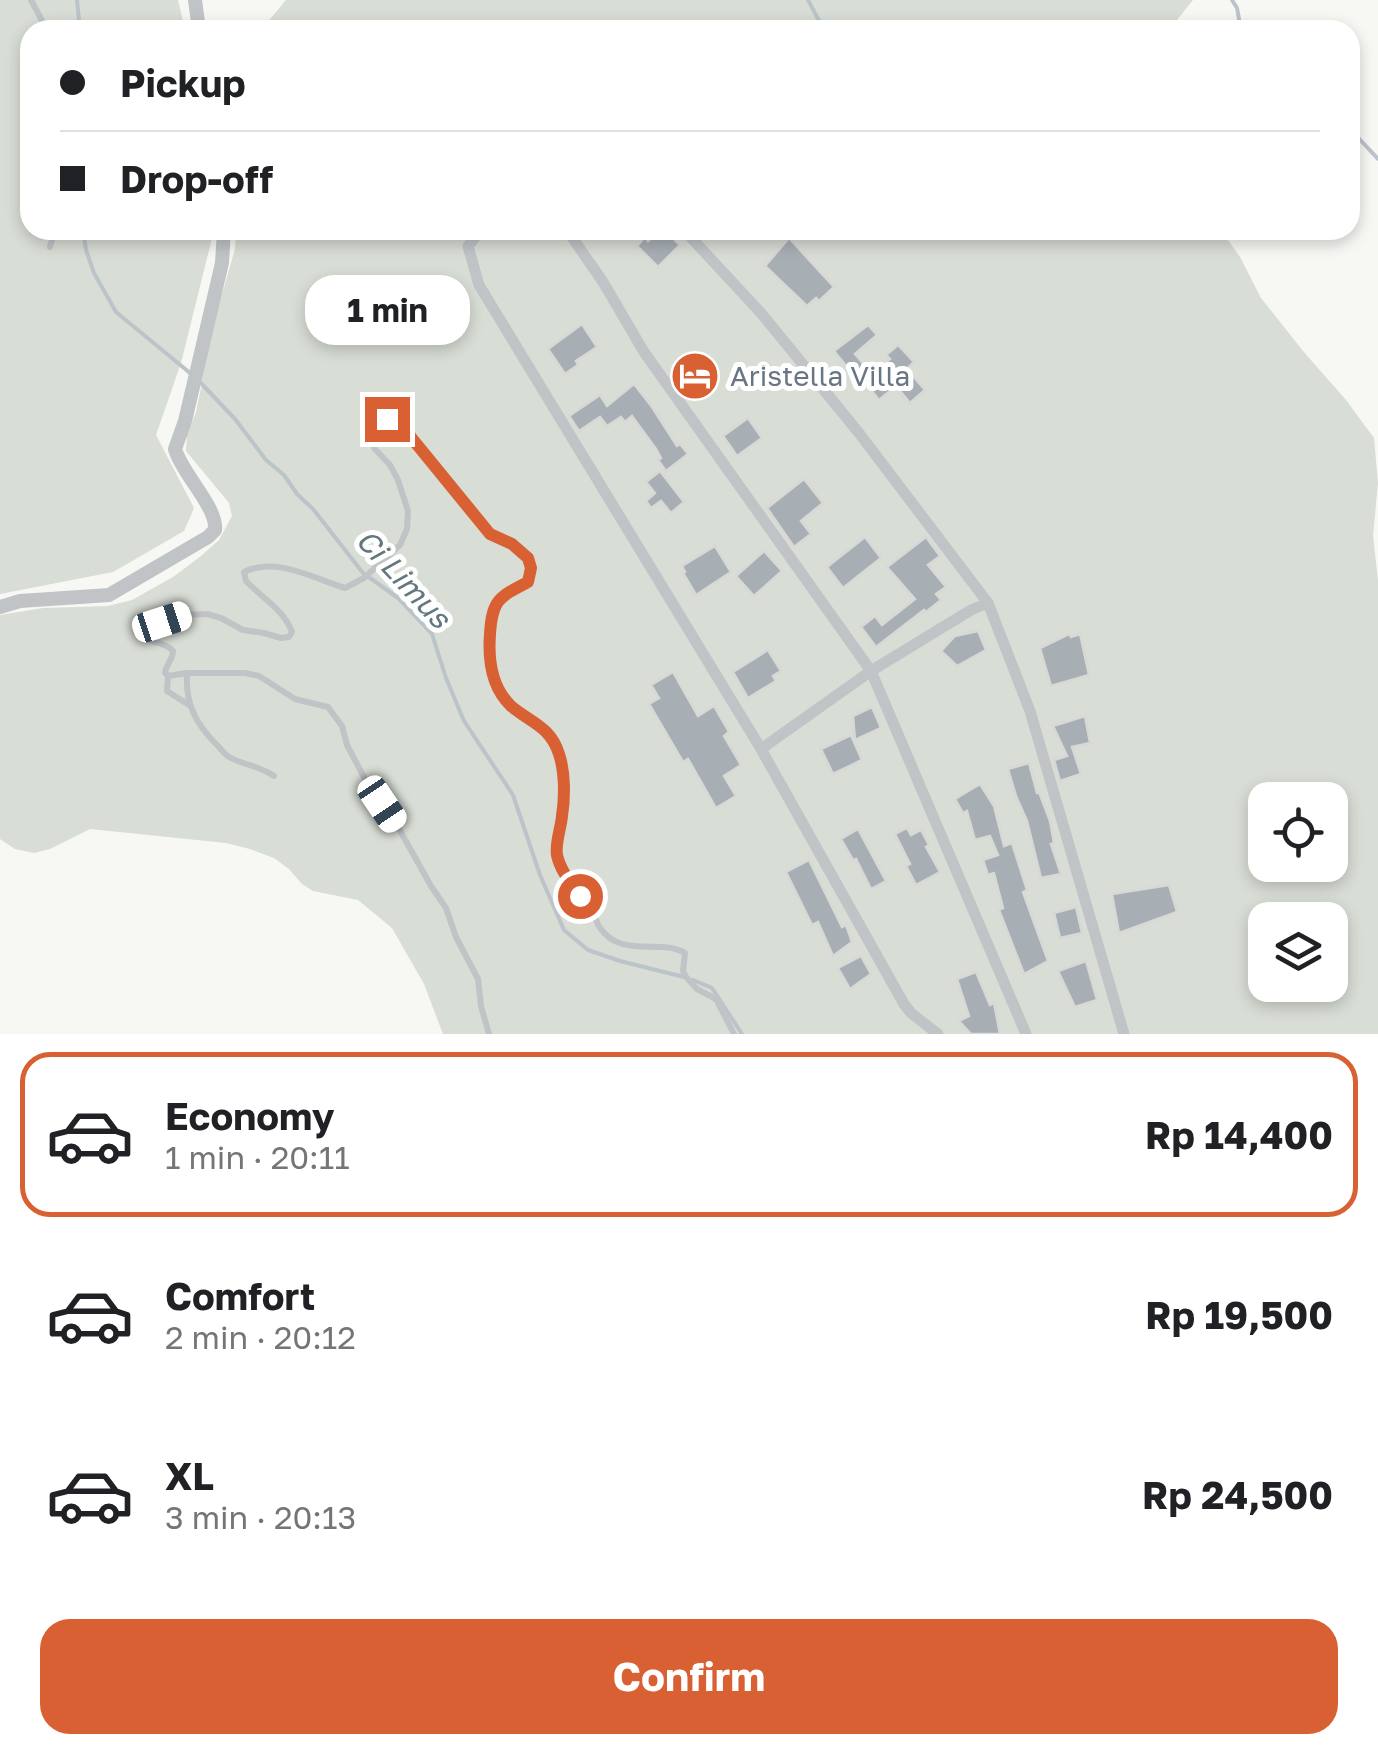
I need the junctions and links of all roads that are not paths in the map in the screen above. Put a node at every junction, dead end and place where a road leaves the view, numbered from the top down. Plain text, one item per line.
1 (52, 240) edge
2 (223, 240) edge
3 (474, 240) edge
4 (574, 240) edge
5 (693, 240) edge
6 (50, 246) dead end
7 (988, 603) junction
8 (0, 607) edge
9 (871, 671) junction
10 (187, 673) junction
11 (168, 676) junction
12 (189, 705) junction
13 (761, 749) junction
14 (274, 776) dead end
15 (489, 1034) edge
16 (734, 1034) edge
17 (938, 1034) edge
18 (1026, 1034) edge
19 (1124, 1034) edge

1 - 6 lane
2 - 8 street
3 - 13 street
4 - 9 street
5 - 7 street
7 - 9 street
7 - 19 street
9 - 13 street
9 - 18 street
10 - 11 lane
10 - 12 lane
10 - 15 lane
11 - 12 lane
11 - 16 lane
12 - 14 lane
13 - 17 street

